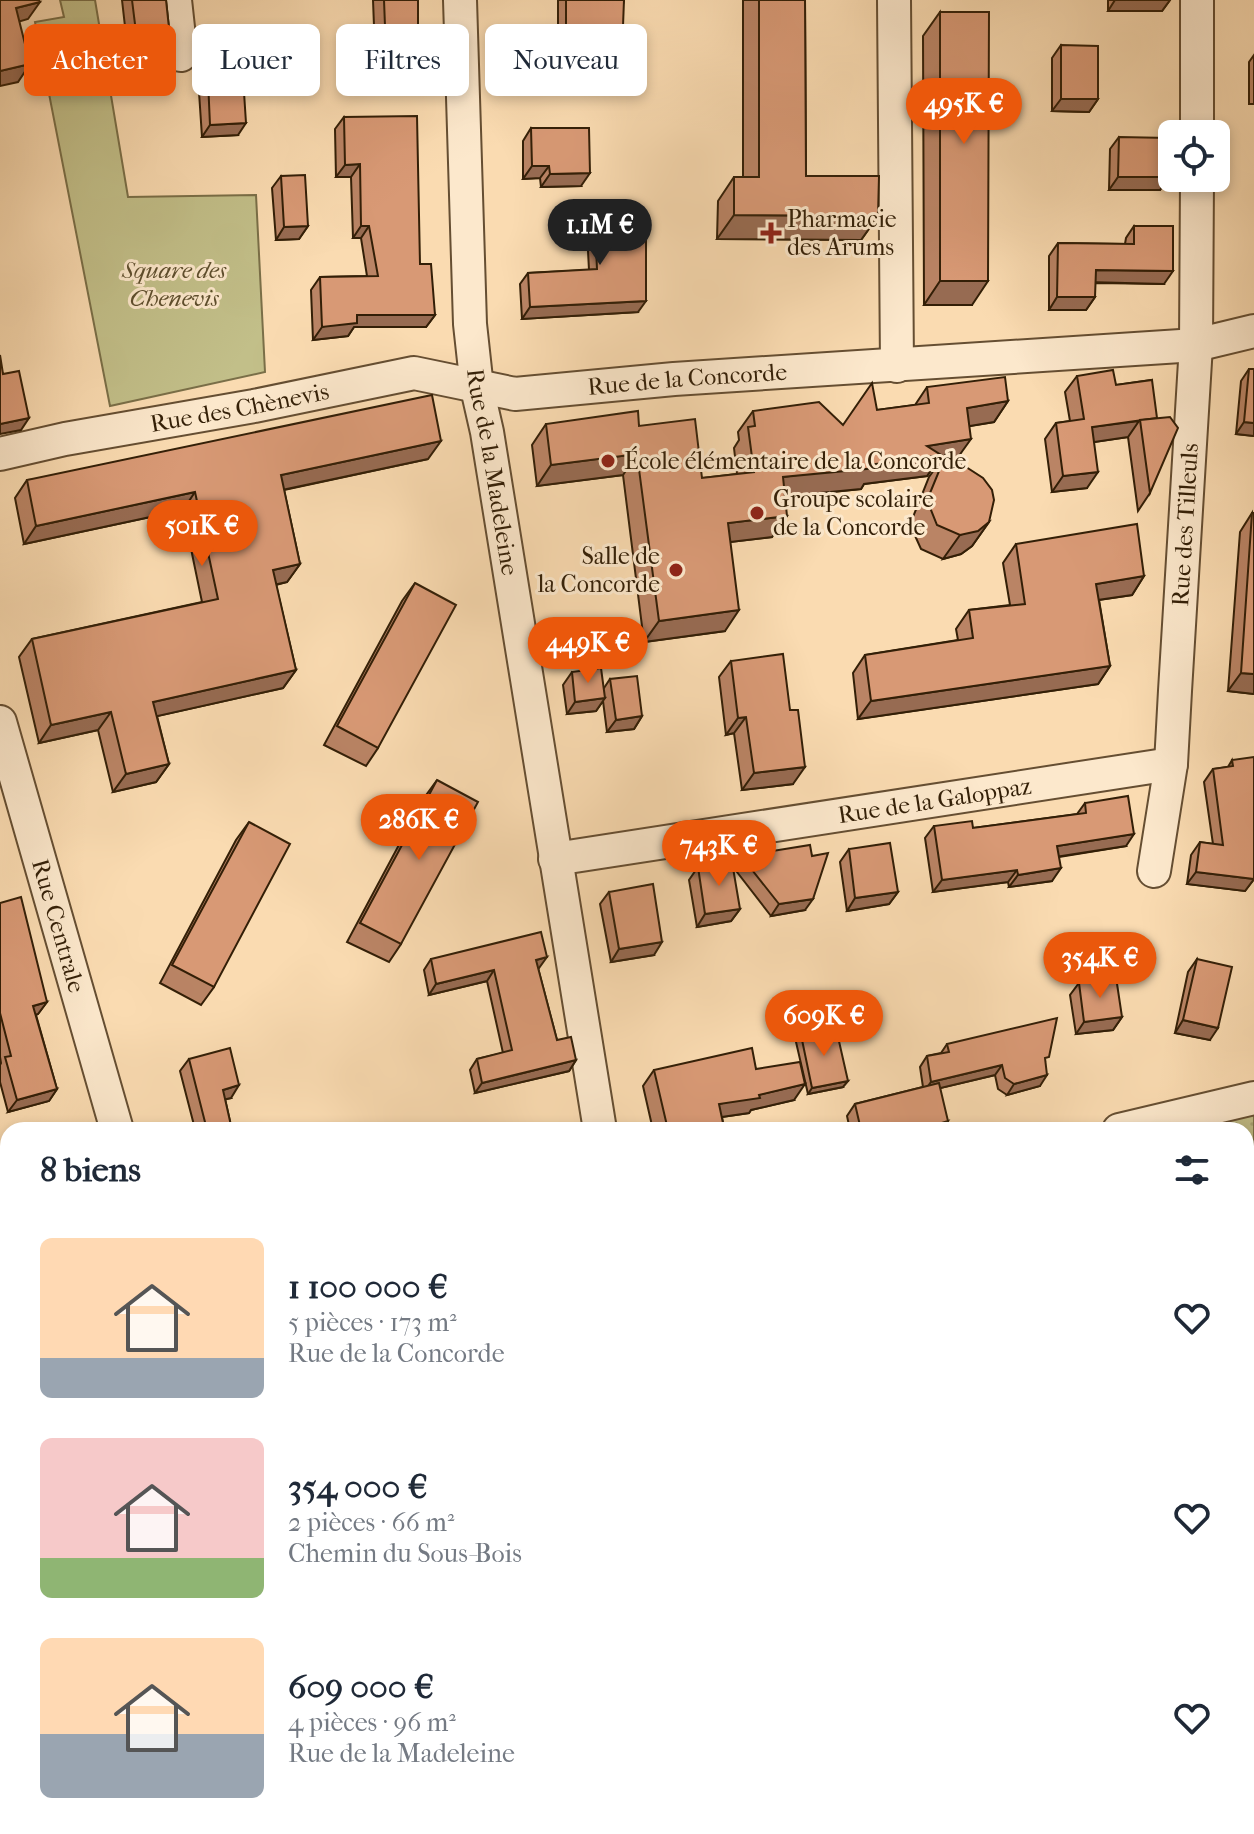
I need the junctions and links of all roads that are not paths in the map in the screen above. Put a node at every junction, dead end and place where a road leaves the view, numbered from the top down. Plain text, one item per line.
1 (175, 0) edge
2 (460, 0) edge
3 (894, 0) edge
4 (1197, 0) edge
5 (181, 55) dead end
6 (1197, 120) edge
7 (1197, 192) edge
8 (1254, 331) edge
9 (1196, 345) junction
10 (897, 366) junction
11 (477, 388) junction
12 (0, 454) edge
13 (0, 722) edge
14 (1171, 764) junction
15 (555, 859) junction
16 (1154, 871) dead end
17 (1254, 1098) edge
18 (115, 1122) edge
19 (599, 1122) edge
20 (1153, 1122) edge

1 - 5 street
2 - 11 street, Rue de la Madeleine
3 - 10 street
4 - 6 street
7 - 9 street, Rue des Tilleuls
8 - 9 street, Rue de la Concorde
9 - 10 street, Rue de la Concorde
9 - 14 street, Rue des Tilleuls
10 - 11 street, Rue de la Concorde
11 - 12 street, Rue des Chènevis
11 - 15 street, Rue de la Madeleine
13 - 18 street, Rue Centrale
14 - 15 street, Rue de la Galoppaz
14 - 16 street, Rue des Tilleuls
15 - 19 street, Rue de la Madeleine
17 - 20 street

